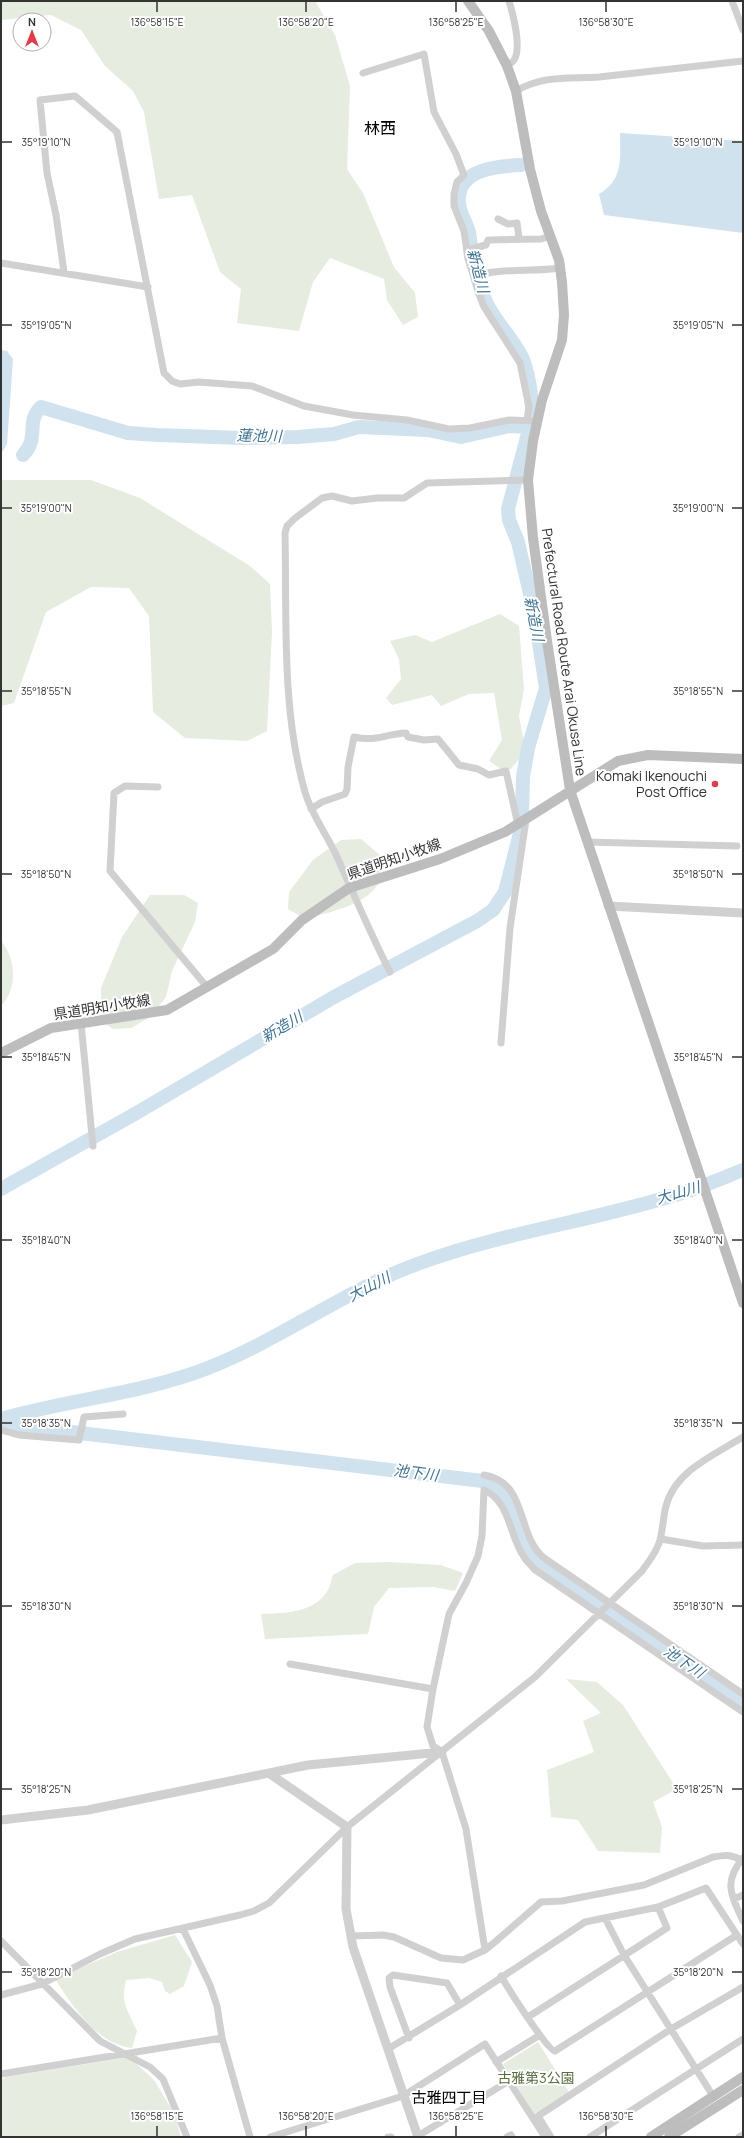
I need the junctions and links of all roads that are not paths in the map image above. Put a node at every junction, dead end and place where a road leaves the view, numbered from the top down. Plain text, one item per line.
1 (468, 1) edge
2 (509, 1) edge
3 (732, 1) edge
4 (743, 30) edge
5 (743, 61) edge
6 (507, 66) junction
7 (363, 73) dead end
8 (516, 91) junction
9 (498, 219) dead end
10 (550, 236) junction
11 (519, 238) junction
12 (467, 250) junction
13 (1, 263) edge
14 (560, 268) junction
15 (64, 272) junction
16 (474, 276) junction
17 (148, 287) junction
18 (527, 420) junction
19 (538, 421) junction
20 (527, 480) junction
21 (743, 759) edge
22 (158, 787) dead end
23 (570, 790) junction
24 (311, 809) junction
25 (522, 823) junction
26 (587, 842) junction
27 (737, 846) dead end
28 (349, 888) junction
29 (608, 906) junction
30 (743, 913) edge
31 (390, 972) dead end
32 (207, 987) junction
33 (81, 1023) junction
34 (501, 1043) dead end
35 (1, 1053) edge
36 (93, 1146) dead end
37 (743, 1303) edge
38 (123, 1414) dead end
39 (1, 1430) edge
40 (743, 1437) edge
41 (484, 1475) dead end
42 (660, 1540) junction
43 (743, 1545) edge
44 (609, 1603) junction
45 (598, 1614) junction
46 (290, 1664) dead end
47 (433, 1689) junction
48 (743, 1694) edge
49 (743, 1712) edge
50 (442, 1752) junction
51 (270, 1774) junction
52 (1, 1820) edge
53 (347, 1827) junction
54 (742, 1859) edge
55 (743, 1895) edge
56 (734, 1899) junction
57 (658, 1907) junction
58 (605, 1918) junction
59 (743, 1921) edge
60 (183, 1929) junction
61 (737, 1935) junction
62 (350, 1936) junction
63 (1, 1941) edge
64 (743, 1944) edge
65 (485, 1950) junction
66 (624, 1955) junction
67 (501, 1976) junction
68 (42, 1984) junction
69 (743, 1986) edge
70 (648, 1993) junction
71 (1, 1994) edge
72 (460, 2005) junction
73 (528, 2017) junction
74 (671, 2029) junction
75 (540, 2035) junction
76 (222, 2038) junction
77 (409, 2038) junction
78 (743, 2039) edge
79 (388, 2049) junction
80 (126, 2054) junction
81 (496, 2062) junction
82 (697, 2068) junction
83 (1, 2074) edge
84 (743, 2076) edge
85 (509, 2081) junction
86 (743, 2090) edge
87 (403, 2096) junction
88 (713, 2096) junction
89 (743, 2135) edge
90 (187, 2137) edge
91 (250, 2137) edge
92 (270, 2137) edge
93 (417, 2137) edge
94 (507, 2137) edge
95 (512, 2137) edge
96 (544, 2137) edge
97 (551, 2137) edge
98 (590, 2137) edge
99 (651, 2137) edge
100 (669, 2137) edge
101 (739, 2137) edge

1 - 6 main road, Prefectural Road Route Arai Okusa Line
2 - 6 street
3 - 4 street
5 - 8 street
6 - 8 main road, Prefectural Road Route Arai Okusa Line
7 - 12 street
8 - 10 main road, Prefectural Road Route Arai Okusa Line
9 - 11 street
10 - 11 street
10 - 14 main road, Prefectural Road Route Arai Okusa Line
11 - 12 street
12 - 16 street
13 - 15 street
14 - 16 street
14 - 19 main road, Prefectural Road Route Arai Okusa Line
15 - 17 street
15 - 17 street
16 - 18 street
17 - 18 street
18 - 19 street
19 - 20 main road, Prefectural Road Route Arai Okusa Line
20 - 23 main road, Prefectural Road Route Arai Okusa Line
20 - 24 street
21 - 23 main road, 県道明知小牧線
22 - 32 street
23 - 25 main road, 県道明知小牧線
23 - 26 main road, Prefectural Road Route Arai Okusa Line
24 - 25 street
24 - 28 street
25 - 28 main road, 県道明知小牧線
25 - 34 street
26 - 27 street
26 - 29 main road, Prefectural Road Route Arai Okusa Line
28 - 31 street
28 - 32 main road, 県道明知小牧線
29 - 30 street
29 - 37 main road, Prefectural Road Route Arai Okusa Line
32 - 33 main road, 県道明知小牧線
33 - 35 main road, 県道明知小牧線
33 - 36 street
38 - 39 street
40 - 42 street
41 - 44 street
42 - 43 street
42 - 44 street
44 - 45 street
44 - 48 street
45 - 47 street
45 - 49 street
45 - 50 street
46 - 47 street
47 - 50 street
50 - 51 street
50 - 53 street
50 - 65 street
51 - 52 street
51 - 53 street
53 - 60 street
53 - 62 street
54 - 56 street
54 - 65 street
55 - 56 street
56 - 59 street
57 - 58 street
57 - 61 street
57 - 66 street
58 - 66 street
58 - 67 street
60 - 68 street
60 - 76 street
61 - 64 street
61 - 70 street
62 - 65 street
62 - 79 street
63 - 68 street
66 - 70 street
66 - 73 street
67 - 72 street
67 - 73 street
68 - 71 street
68 - 80 street
69 - 74 street
70 - 74 street
70 - 75 street
72 - 77 street
72 - 77 street
73 - 75 street
74 - 82 street
74 - 97 street
75 - 81 street
76 - 80 street
76 - 91 street
77 - 79 street
78 - 82 street
79 - 87 street
80 - 83 street
80 - 90 street
81 - 85 street
81 - 87 street
82 - 88 street
82 - 98 street
84 - 88 main road
85 - 93 street
85 - 96 street
86 - 100 main road
87 - 92 street
87 - 93 street
88 - 99 main road
89 - 101 street
94 - 95 street

